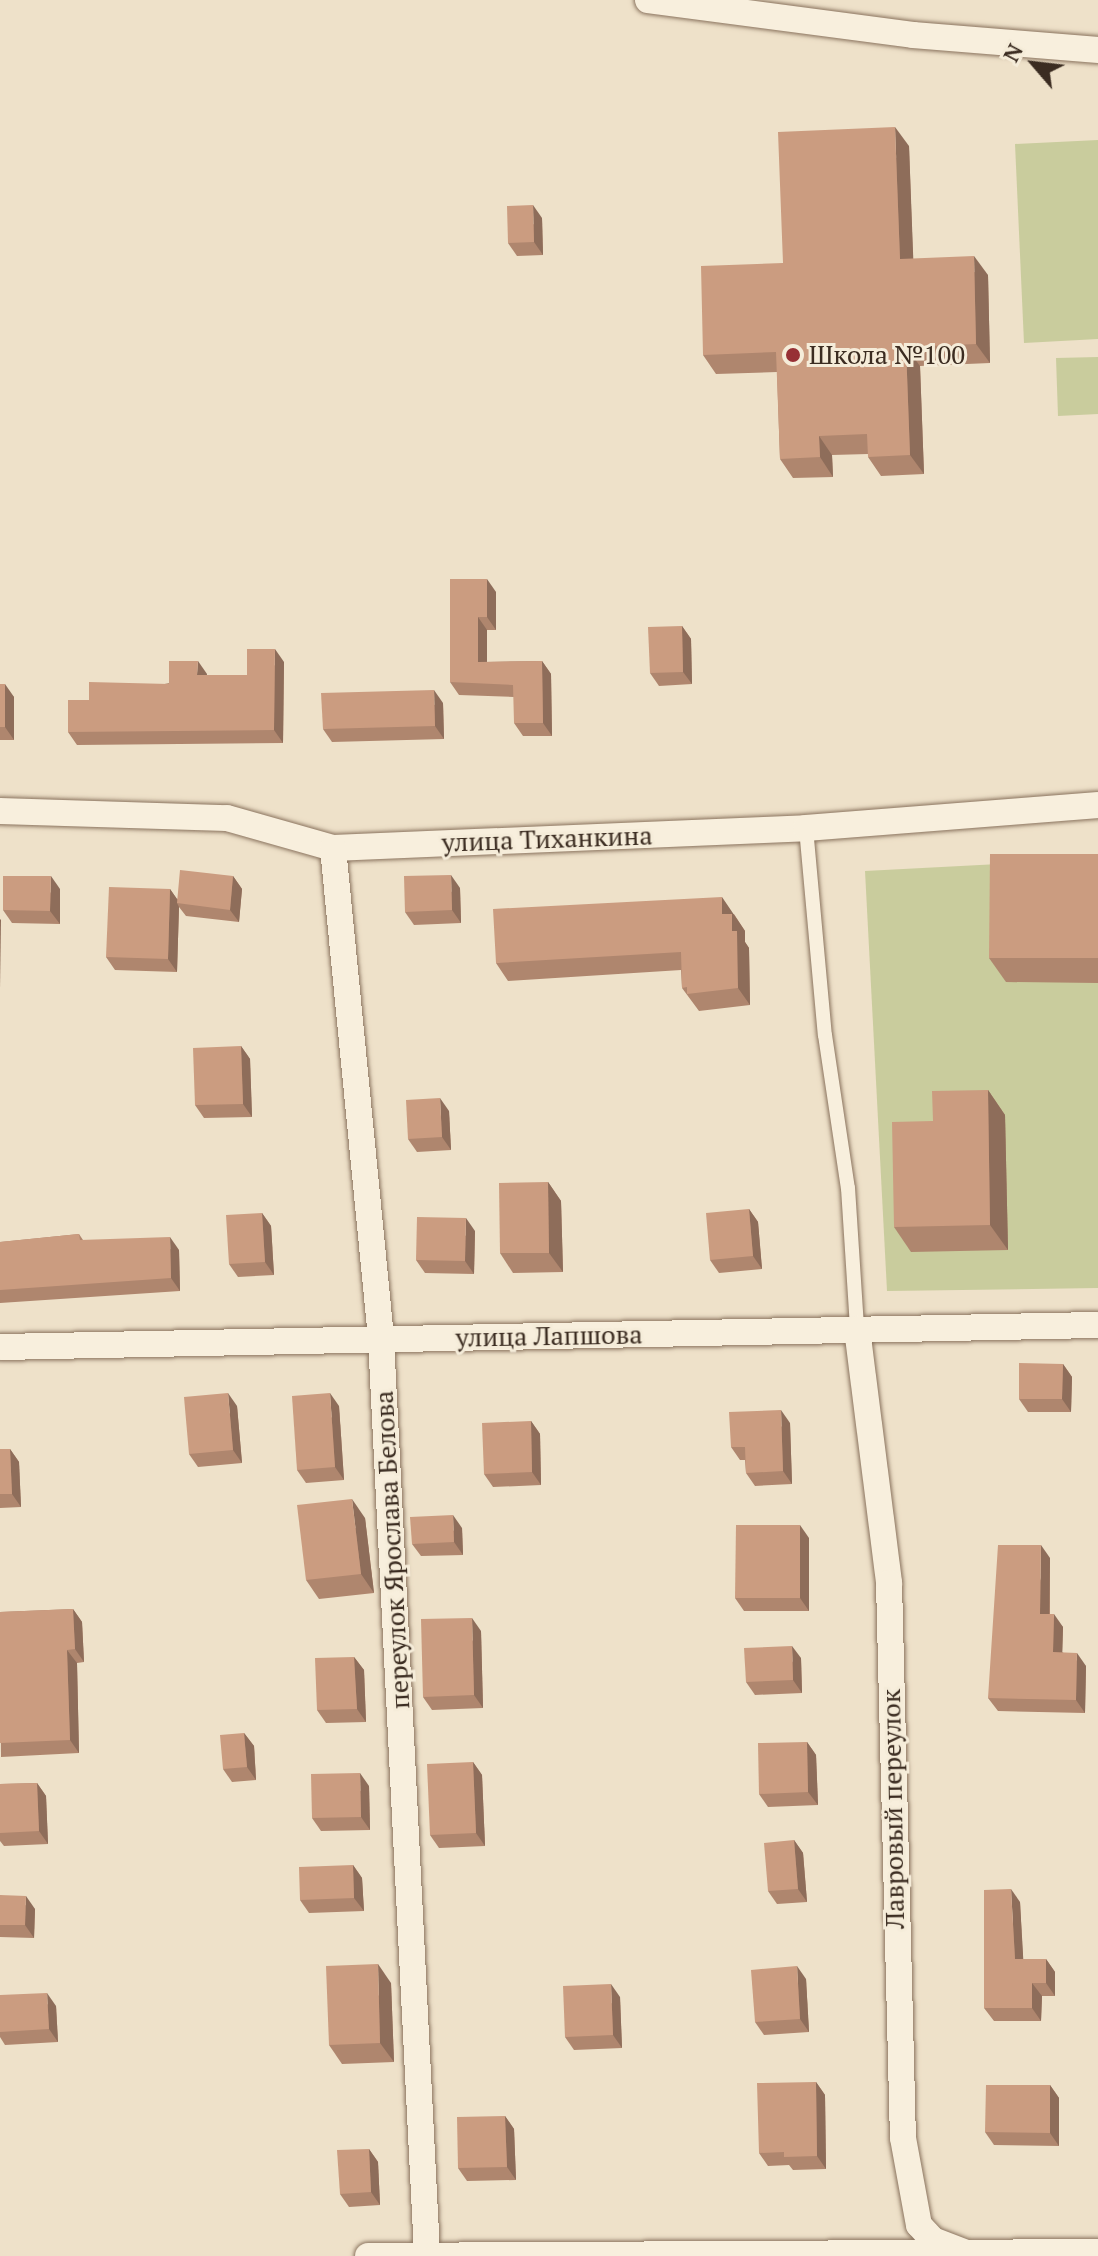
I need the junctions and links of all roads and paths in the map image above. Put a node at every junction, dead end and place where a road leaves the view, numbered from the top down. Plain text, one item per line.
1 (648, 0) edge
2 (1098, 50) edge
3 (1098, 805) edge
4 (0, 811) edge
5 (806, 828) junction
6 (333, 848) junction
7 (1098, 1325) edge
8 (857, 1329) junction
9 (381, 1339) junction
10 (0, 1347) edge
11 (1098, 2252) edge
12 (427, 2254) junction
13 (974, 2254) edge
14 (368, 2256) edge

1 - 2 street
3 - 5 street, улица Тиханкина
4 - 6 street, улица Тиханкина
5 - 6 street, улица Тиханкина
5 - 8 lane
6 - 9 street, переулок Ярослава Белова
7 - 8 street, улица Лапшова
8 - 9 street, улица Лапшова
8 - 13 street, Лавровый переулок
9 - 10 street, улица Лапшова
9 - 12 street, переулок Ярослава Белова
11 - 13 street
12 - 13 street
12 - 14 street

